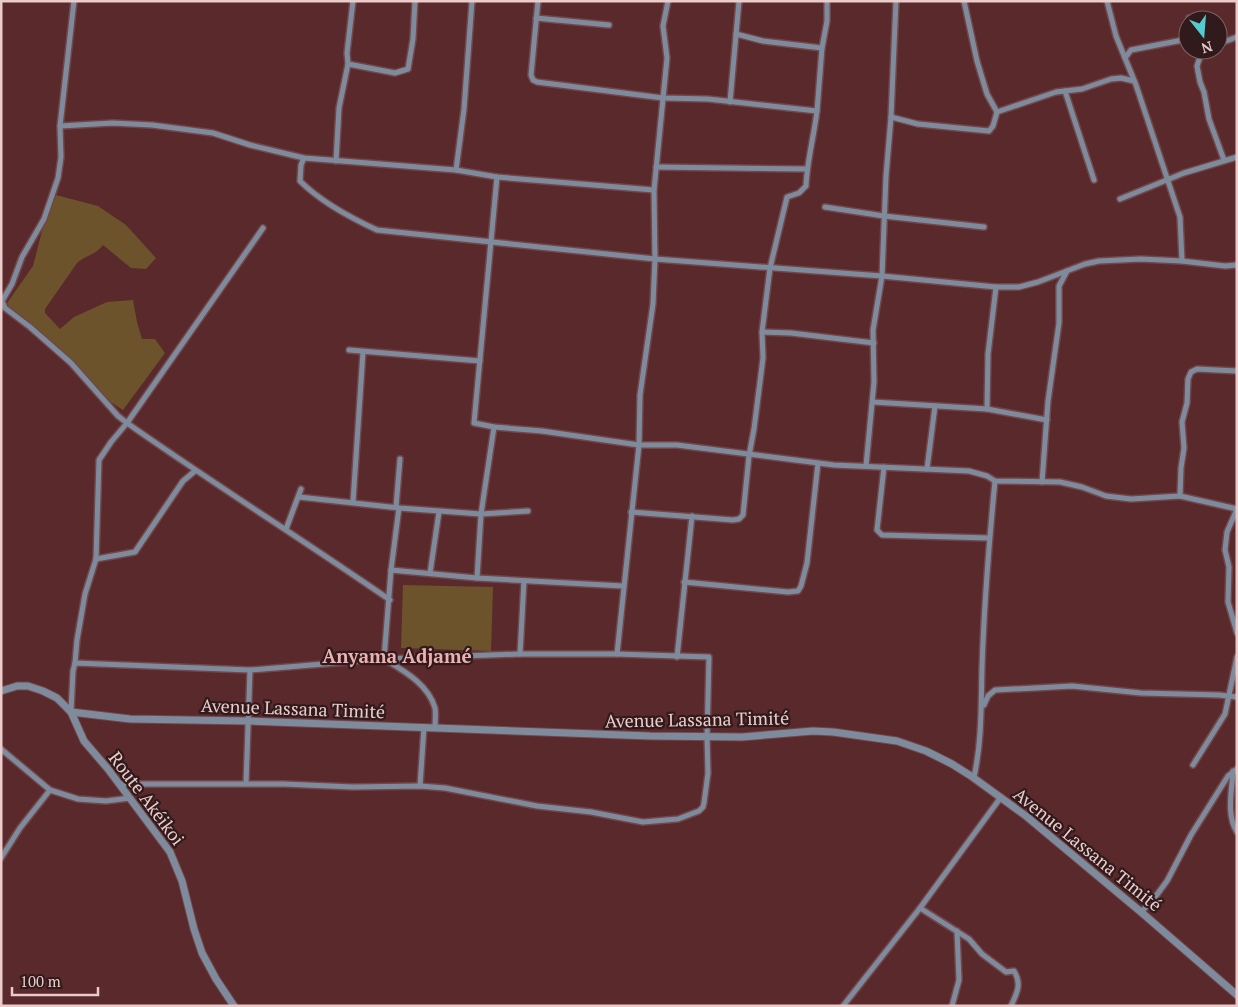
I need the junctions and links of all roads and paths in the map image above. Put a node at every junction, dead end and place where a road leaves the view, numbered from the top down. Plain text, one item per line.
1 (74, 1) edge
2 (353, 1) edge
3 (415, 1) edge
4 (472, 1) edge
5 (538, 1) edge
6 (668, 1) edge
7 (740, 1) edge
8 (827, 1) edge
9 (896, 1) edge
10 (964, 1) edge
11 (1108, 1) edge
12 (536, 18) junction
13 (609, 25) dead end
14 (736, 34) junction
15 (1178, 41) edge
16 (822, 48) junction
17 (1125, 58) junction
18 (1199, 60) edge
19 (348, 64) junction
20 (1134, 81) junction
21 (1065, 91) junction
22 (663, 98) junction
23 (730, 102) junction
24 (816, 111) junction
25 (997, 112) junction
26 (891, 118) junction
27 (60, 126) junction
28 (1237, 157) edge
29 (304, 158) junction
30 (1224, 160) junction
31 (336, 161) junction
32 (656, 167) junction
33 (807, 169) junction
34 (456, 170) junction
35 (496, 177) junction
36 (1094, 180) dead end
37 (1167, 181) junction
38 (654, 190) junction
39 (1120, 199) dead end
40 (825, 207) dead end
41 (884, 216) junction
42 (984, 227) dead end
43 (263, 228) dead end
44 (490, 243) junction
45 (655, 259) junction
46 (1182, 261) junction
47 (1237, 265) edge
48 (770, 268) junction
49 (1067, 270) junction
50 (882, 276) junction
51 (996, 287) junction
52 (762, 332) junction
53 (874, 342) junction
54 (349, 350) dead end
55 (363, 352) junction
56 (480, 361) junction
57 (1237, 371) edge
58 (873, 402) junction
59 (935, 406) junction
60 (987, 409) junction
61 (1046, 420) junction
62 (128, 423) junction
63 (494, 427) junction
64 (639, 444) junction
65 (749, 456) junction
66 (400, 459) dead end
67 (818, 463) junction
68 (866, 466) junction
69 (884, 467) junction
70 (927, 469) junction
71 (195, 471) junction
72 (995, 481) junction
73 (1042, 482) junction
74 (301, 489) dead end
75 (1180, 496) junction
76 (299, 497) junction
77 (353, 502) junction
78 (397, 508) junction
79 (1237, 509) edge
80 (528, 511) dead end
81 (439, 512) junction
82 (631, 512) junction
83 (481, 514) junction
84 (692, 516) junction
85 (286, 529) junction
86 (990, 538) junction
87 (96, 558) junction
88 (391, 570) junction
89 (430, 573) junction
90 (477, 578) junction
91 (524, 581) junction
92 (684, 582) junction
93 (623, 586) junction
94 (390, 600) junction
95 (1237, 633) edge
96 (520, 654) junction
97 (616, 654) junction
98 (677, 657) junction
99 (1237, 657) edge
100 (384, 659) junction
101 (75, 663) junction
102 (250, 670) junction
103 (1, 690) edge
104 (1228, 696) junction
105 (1237, 697) edge
106 (71, 712) junction
107 (982, 713) junction
108 (248, 721) junction
109 (424, 727) junction
110 (435, 728) junction
111 (707, 738) junction
112 (1, 749) edge
113 (1193, 765) dead end
114 (1235, 770) edge
115 (974, 777) junction
116 (120, 784) junction
117 (246, 784) junction
118 (420, 786) junction
119 (50, 790) junction
120 (1001, 797) junction
121 (130, 798) junction
122 (1237, 832) edge
123 (1, 858) edge
124 (920, 908) junction
125 (1141, 912) junction
126 (957, 931) junction
127 (1237, 995) edge
128 (234, 1006) edge
129 (843, 1006) edge
130 (952, 1006) edge
131 (1011, 1006) edge

1 - 27 street
2 - 19 street
3 - 19 street
4 - 34 street
5 - 12 street
6 - 22 street
7 - 14 street
8 - 16 street
9 - 26 street
10 - 25 street
11 - 17 street
12 - 13 street
12 - 22 street
14 - 16 street
14 - 23 street
15 - 17 street
16 - 24 street
17 - 20 street
18 - 30 street
19 - 31 street
20 - 21 street
20 - 37 street
21 - 25 street
21 - 36 street
22 - 23 street
22 - 32 street
23 - 24 street
24 - 33 street
25 - 26 street
26 - 41 street
27 - 29 street
27 - 62 street
28 - 30 street
29 - 31 street
29 - 44 street
30 - 37 street
31 - 34 street
32 - 33 street
32 - 38 street
33 - 48 street
34 - 35 street
35 - 38 street
35 - 44 street
37 - 39 street
37 - 46 street
38 - 45 street
40 - 41 street
41 - 42 street
41 - 50 street
43 - 62 street
44 - 45 street
44 - 56 street
45 - 48 street
45 - 64 street
46 - 47 street
46 - 49 street
48 - 50 street
48 - 52 street
49 - 51 street
49 - 61 street
50 - 51 street
50 - 53 street
51 - 60 street
52 - 53 street
52 - 65 street
53 - 58 street
54 - 55 street
55 - 56 street
55 - 77 street
56 - 63 street
57 - 75 street
58 - 59 street
58 - 68 street
59 - 60 street
59 - 70 street
60 - 61 street
61 - 73 street
62 - 71 street
62 - 87 street
63 - 64 street
63 - 83 street
64 - 65 street
64 - 82 street
65 - 67 street
65 - 84 street
66 - 78 street
67 - 68 street
67 - 92 street
68 - 69 street
69 - 70 street
69 - 86 street
70 - 72 street
71 - 85 street
71 - 87 street
72 - 73 street
72 - 86 street
73 - 75 street
74 - 76 street
75 - 79 street
76 - 77 street
76 - 85 street
77 - 78 street
78 - 81 street
78 - 88 street
79 - 95 street
80 - 83 street
81 - 83 street
81 - 89 street
82 - 84 street
82 - 93 street
83 - 90 street
84 - 92 street
85 - 94 street
86 - 107 street
87 - 101 street
88 - 89 street
88 - 94 street
89 - 90 street
90 - 91 street
91 - 93 street
91 - 96 street
92 - 98 street
93 - 97 street
94 - 100 street
96 - 97 street
96 - 100 street
97 - 98 street
98 - 111 street
99 - 104 street
100 - 102 street
100 - 110 street
101 - 102 street
101 - 106 street
102 - 108 street
103 - 106 street, Route Akéikoi
104 - 105 street
104 - 107 street
104 - 113 street
106 - 108 street, Avenue Lassana Timité
106 - 116 street, Route Akéikoi
107 - 115 street
108 - 109 street, Avenue Lassana Timité
108 - 117 street
109 - 110 street, Avenue Lassana Timité
109 - 118 street
110 - 111 street, Avenue Lassana Timité
111 - 115 street, Avenue Lassana Timité
111 - 118 street
112 - 119 street
114 - 122 street
114 - 125 street
115 - 120 street, Avenue Lassana Timité
116 - 117 street
116 - 121 street, Route Akéikoi
117 - 118 street
119 - 121 street
119 - 123 street
120 - 124 street
120 - 125 street, Avenue Lassana Timité
121 - 128 street, Route Akéikoi
124 - 126 street
124 - 129 street
125 - 127 street, Avenue Lassana Timité
126 - 130 street
126 - 131 street

